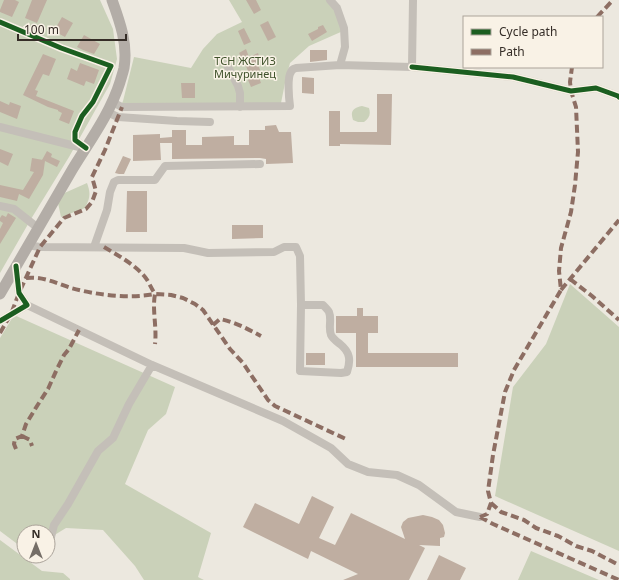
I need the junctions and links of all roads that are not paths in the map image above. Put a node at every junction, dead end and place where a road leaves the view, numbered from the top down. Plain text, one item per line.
1 (112, 0) edge
2 (330, 0) edge
3 (413, 0) edge
4 (0, 22) edge
5 (227, 65) dead end
6 (340, 65) junction
7 (412, 67) junction
8 (619, 98) edge
9 (110, 107) junction
10 (240, 107) junction
11 (210, 122) dead end
12 (0, 127) edge
13 (86, 148) junction
14 (260, 164) dead end
15 (0, 206) edge
16 (38, 228) junction
17 (29, 244) junction
18 (94, 247) junction
19 (16, 266) junction
20 (0, 294) edge
21 (27, 305) junction
22 (301, 305) junction
23 (0, 321) edge
24 (152, 365) junction
25 (480, 517) dead end
26 (54, 524) edge

1 - 9 main road
2 - 6 street
3 - 7 street
4 - 13 street
5 - 10 street
6 - 7 street
6 - 10 street
7 - 8 street
9 - 10 street
9 - 11 street
9 - 13 main road
12 - 13 street
13 - 16 main road
14 - 18 street
15 - 16 street
16 - 17 main road
17 - 18 street
17 - 19 main road
18 - 22 street
19 - 20 main road
19 - 21 street
21 - 23 street
21 - 24 street
22 - 22 street
24 - 25 street
24 - 26 street

